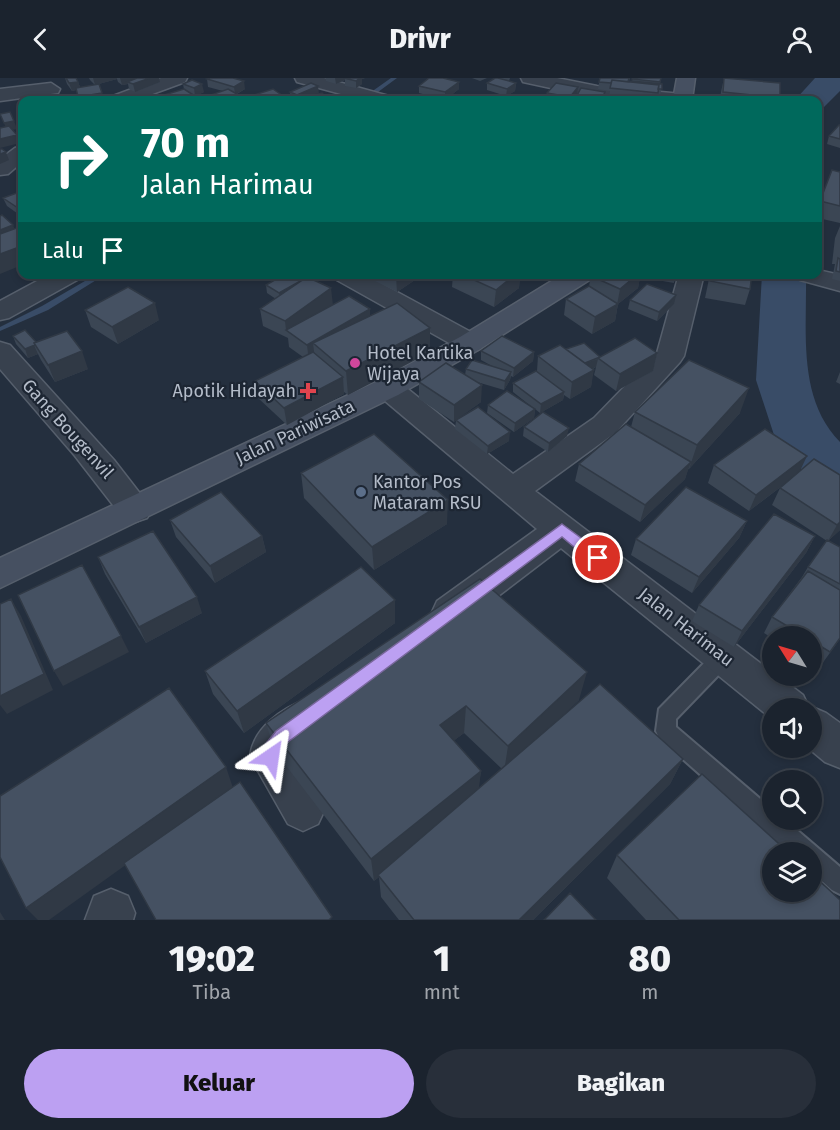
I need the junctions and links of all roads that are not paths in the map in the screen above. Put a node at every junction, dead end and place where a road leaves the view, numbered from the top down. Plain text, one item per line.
1 (177, 78) edge
2 (304, 78) edge
3 (376, 78) edge
4 (530, 78) edge
5 (683, 78) edge
6 (52, 89) edge
7 (0, 95) edge
8 (130, 96) edge
9 (349, 96) edge
10 (353, 96) edge
11 (640, 96) edge
12 (683, 96) edge
13 (18, 155) edge
14 (0, 169) edge
15 (61, 279) edge
16 (353, 279) edge
17 (574, 279) edge
18 (691, 279) edge
19 (822, 279) edge
20 (840, 283) edge
21 (0, 312) edge
22 (470, 343) junction
23 (0, 351) edge
24 (388, 388) junction
25 (512, 491) junction
26 (135, 509) junction
27 (562, 529) junction
28 (0, 574) edge
29 (422, 633) edge
30 (723, 657) junction
31 (338, 695) edge
32 (776, 698) edge
33 (822, 734) edge
34 (840, 748) edge
35 (303, 809) dead end
36 (794, 842) edge
37 (822, 866) edge
38 (840, 882) edge

1 - 8 street
2 - 9 street
3 - 10 street
4 - 11 street
5 - 12 street
6 - 7 street
13 - 14 street
15 - 21 street
16 - 22 street
17 - 22 street, Jalan Pariwisata
18 - 25 street
19 - 20 street
22 - 24 street, Jalan Pariwisata
23 - 26 street, Gang Bougenvil
24 - 25 street, Jalan Harimau
24 - 26 street, Jalan Pariwisata
25 - 27 street, Jalan Harimau
26 - 28 street, Jalan Pariwisata
27 - 29 street
27 - 30 street, Jalan Harimau
30 - 32 street, Jalan Harimau
30 - 36 lane
31 - 35 street
33 - 34 street
37 - 38 lane

